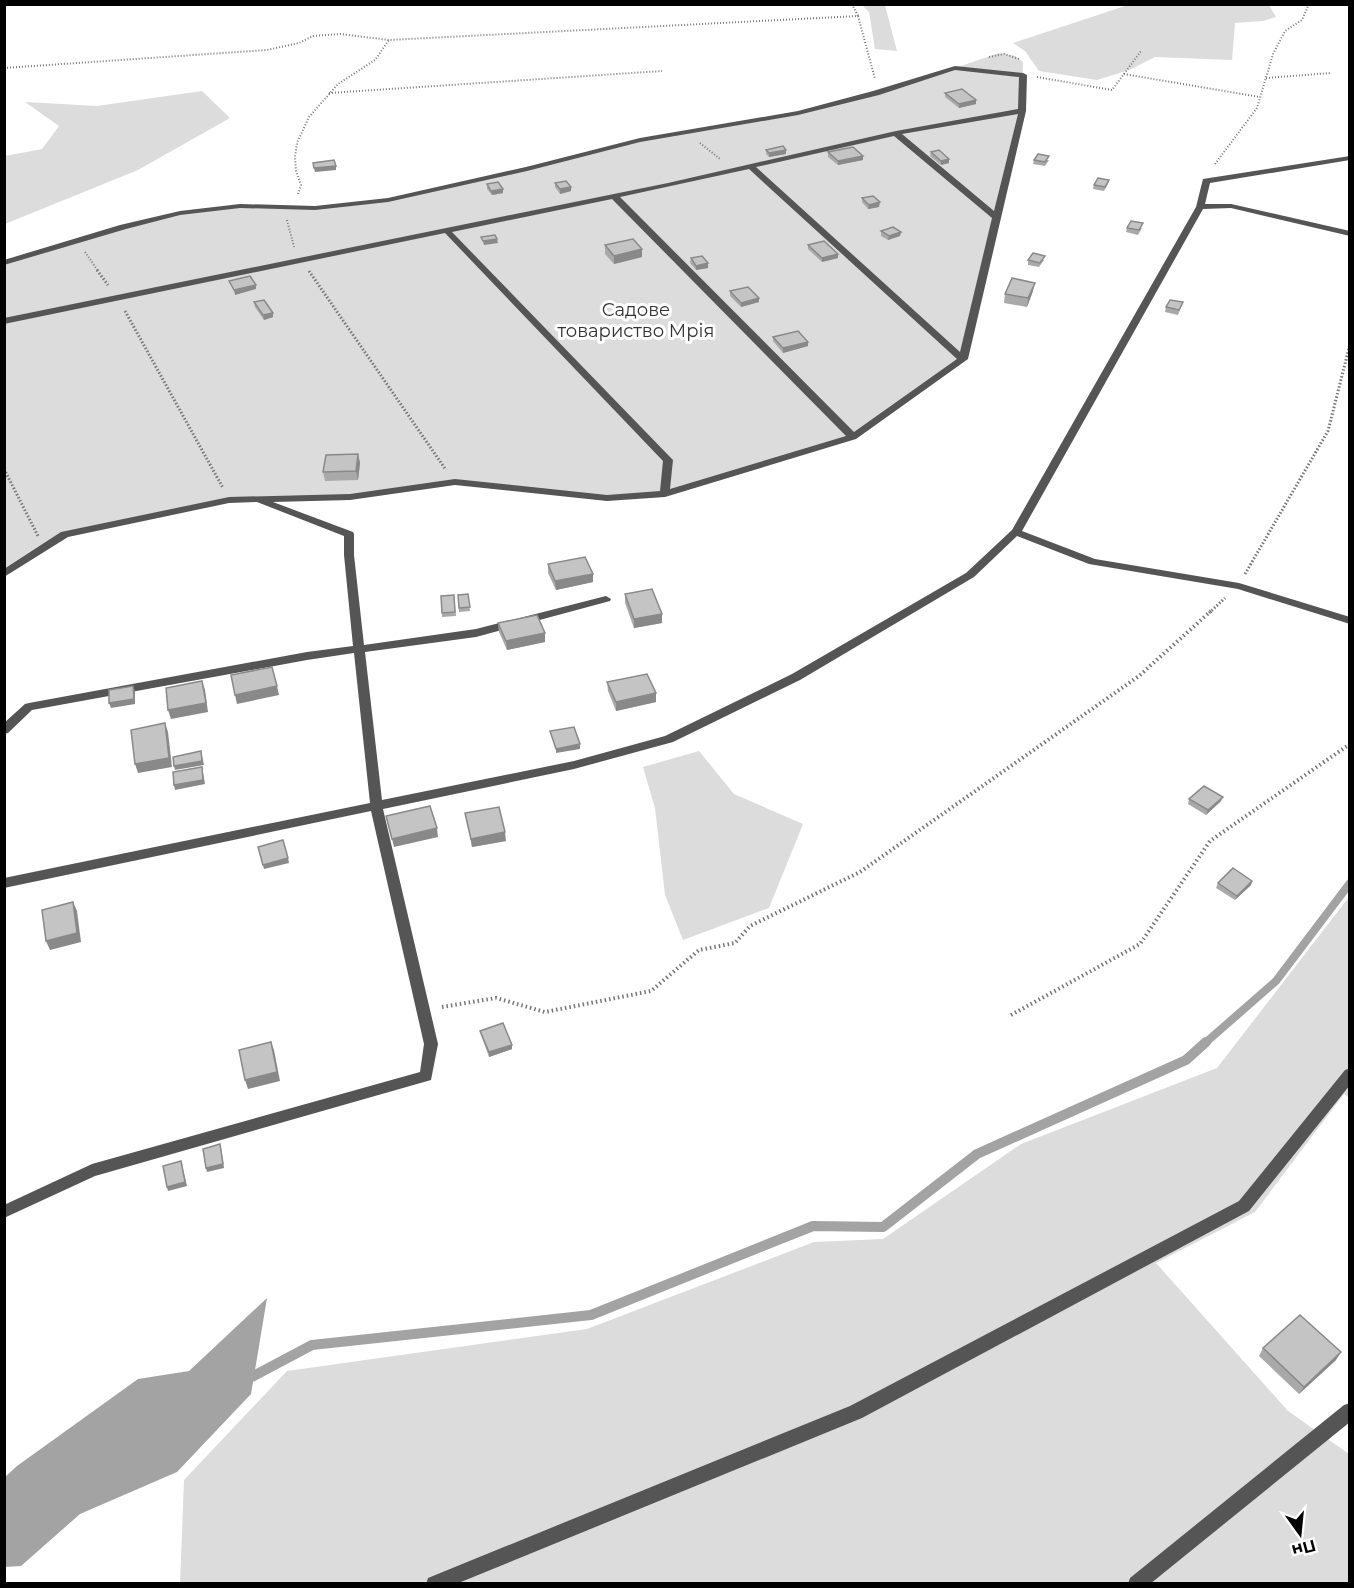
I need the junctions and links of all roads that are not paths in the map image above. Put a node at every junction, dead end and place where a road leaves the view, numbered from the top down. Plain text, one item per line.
1 (1022, 111) junction
2 (896, 133) junction
3 (1350, 158) edge
4 (751, 167) junction
5 (614, 196) junction
6 (1200, 207) junction
7 (997, 218) junction
8 (446, 230) junction
9 (1350, 234) edge
10 (4, 263) edge
11 (4, 321) edge
12 (963, 359) junction
13 (853, 437) junction
14 (665, 494) junction
15 (254, 499) junction
16 (1016, 532) junction
17 (4, 574) edge
18 (606, 599) dead end
19 (1350, 621) edge
20 (359, 649) junction
21 (4, 730) edge
22 (376, 805) junction
23 (4, 883) edge
24 (1350, 1074) edge
25 (4, 1212) edge
26 (1350, 1411) edge
27 (434, 1584) edge
28 (1136, 1584) edge

1 - 2 street
1 - 7 street
1 - 10 street
2 - 4 street
2 - 7 street
3 - 6 street
4 - 5 street
4 - 12 street
5 - 8 street
5 - 13 street
6 - 9 street
6 - 16 street
7 - 12 street
8 - 11 street
8 - 14 street
12 - 13 street
13 - 14 street
14 - 15 street
15 - 17 street
15 - 20 street
16 - 19 street
16 - 22 street
18 - 20 street
20 - 21 street
20 - 22 street
22 - 23 street
22 - 25 street
24 - 27 street
26 - 28 street

